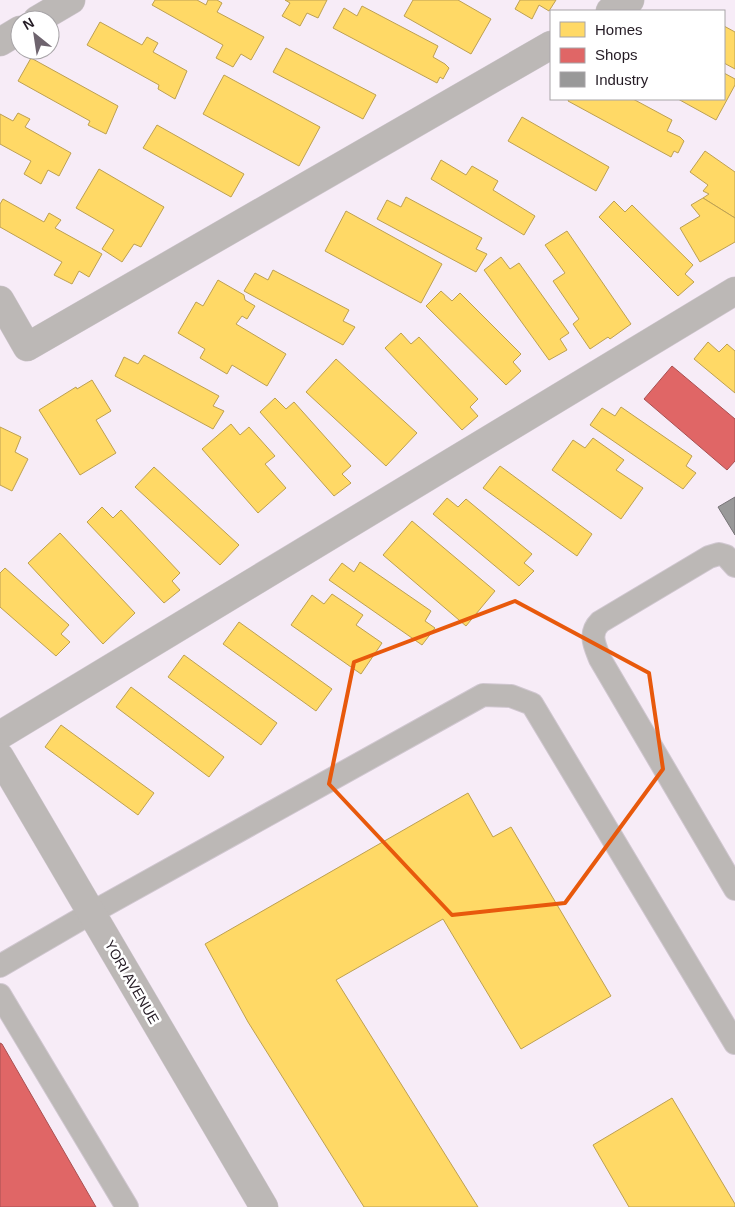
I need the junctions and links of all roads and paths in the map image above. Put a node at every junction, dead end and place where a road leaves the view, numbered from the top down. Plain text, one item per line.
1 (71, 0) edge
2 (630, 0) edge
3 (54, 10) edge
4 (612, 10) edge
5 (550, 46) edge
6 (735, 291) edge
7 (0, 300) edge
8 (735, 566) edge
9 (0, 735) edge
10 (0, 757) edge
11 (735, 889) edge
12 (91, 913) junction
13 (0, 966) edge
14 (0, 995) edge
15 (735, 1043) edge
16 (127, 1207) edge
17 (264, 1207) edge

1 - 3 street
2 - 4 street
5 - 7 street
6 - 9 street
8 - 11 lane
10 - 12 street, YORI AVENUE
12 - 13 lane
12 - 15 lane
12 - 17 street, YORI AVENUE
14 - 16 lane

